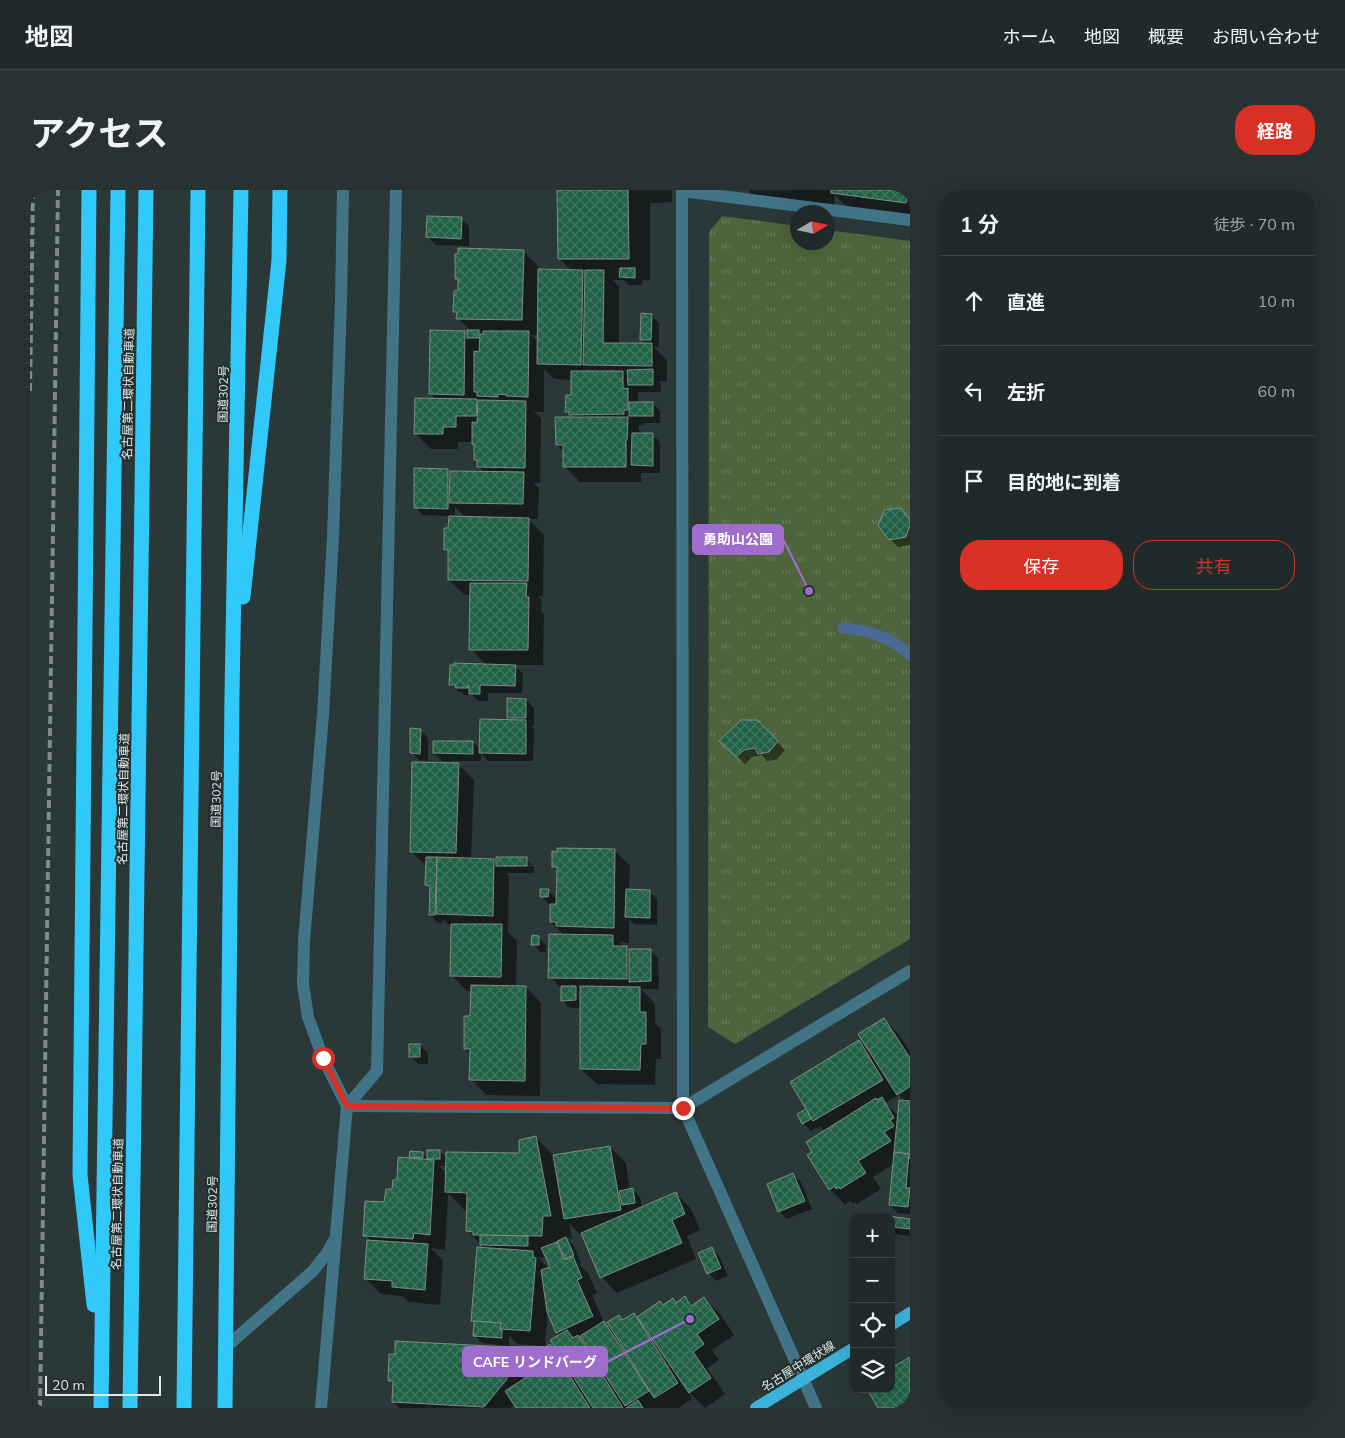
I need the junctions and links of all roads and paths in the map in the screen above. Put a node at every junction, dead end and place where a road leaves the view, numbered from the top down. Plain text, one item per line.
1 (89, 190) edge
2 (118, 190) edge
3 (146, 190) edge
4 (198, 190) edge
5 (241, 190) edge
6 (280, 190) edge
7 (342, 190) edge
8 (396, 190) edge
9 (682, 190) edge
10 (910, 220) edge
11 (232, 695) junction
12 (910, 971) edge
13 (347, 1106) junction
14 (683, 1108) junction
15 (336, 1236) junction
16 (910, 1314) edge
17 (895, 1323) edge
18 (226, 1346) junction
19 (850, 1350) edge
20 (102, 1372) junction
21 (803, 1378) junction
22 (101, 1408) edge
23 (130, 1408) edge
24 (184, 1408) edge
25 (225, 1408) edge
26 (321, 1408) edge
27 (756, 1408) edge
28 (816, 1408) edge

1 - 20 highway
2 - 20 highway
3 - 23 highway, 名古屋第二環状自動車道
4 - 24 highway
5 - 11 highway, 国道302号
6 - 11 highway
7 - 13 street
8 - 13 street
9 - 10 street
9 - 14 street
11 - 18 highway, 国道302号
12 - 14 street
13 - 14 street
13 - 15 street
14 - 21 street
15 - 18 street
15 - 26 street
16 - 17 main road
18 - 25 highway, 国道302号
19 - 21 main road, 名古屋中環状線
20 - 22 highway
21 - 27 main road, 名古屋中環状線
21 - 28 street

